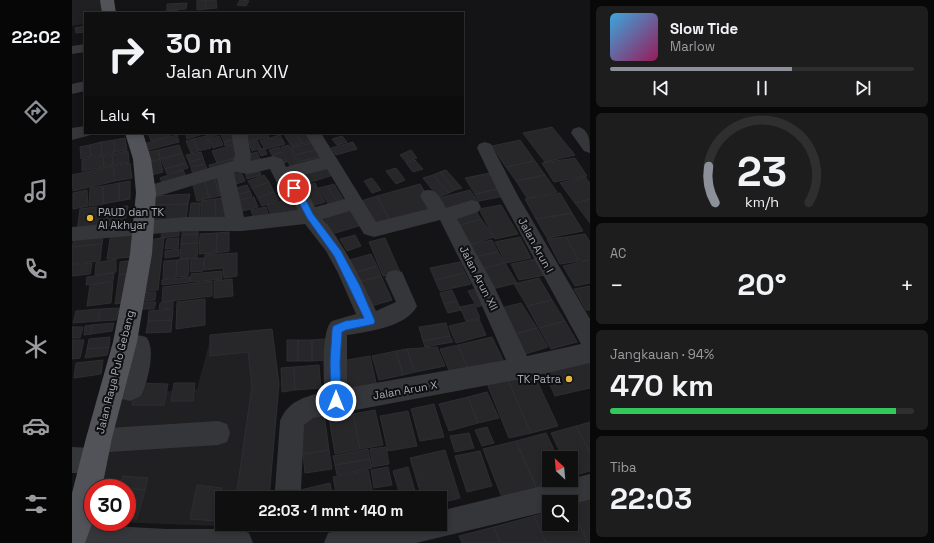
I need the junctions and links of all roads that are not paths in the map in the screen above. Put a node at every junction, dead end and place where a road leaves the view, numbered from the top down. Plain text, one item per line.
1 (107, 0) edge
2 (108, 12) edge
3 (84, 48) edge
4 (72, 50) edge
5 (84, 86) edge
6 (72, 89) edge
7 (84, 131) edge
8 (579, 133) dead end
9 (72, 134) edge
10 (134, 134) edge
11 (239, 134) edge
12 (314, 134) edge
13 (590, 147) edge
14 (485, 148) dead end
15 (330, 162) junction
16 (232, 168) junction
17 (282, 174) junction
18 (146, 193) junction
19 (429, 196) dead end
20 (357, 207) dead end
21 (472, 207) dead end
22 (443, 214) junction
23 (310, 216) junction
24 (235, 224) junction
25 (144, 228) junction
26 (72, 234) edge
27 (395, 278) dead end
28 (370, 321) junction
29 (590, 339) edge
30 (590, 353) edge
31 (521, 368) junction
32 (336, 401) junction
33 (218, 433) dead end
34 (88, 453) edge
35 (590, 486) edge
36 (288, 490) dead end
37 (73, 534) edge
38 (239, 543) edge
39 (338, 543) edge

1 - 2 main road
3 - 4 street
5 - 6 street
7 - 9 street
8 - 13 street
10 - 18 main road, Jalan Raya Pulo Gebang
11 - 16 street
12 - 15 street
14 - 29 street, Jalan Arun I
15 - 17 street
15 - 23 street
16 - 17 street
16 - 18 street
16 - 24 street
17 - 23 street
18 - 25 main road, Jalan Raya Pulo Gebang
19 - 22 street, Jalan Arun XII
20 - 22 street
21 - 22 street
22 - 31 street, Jalan Arun XII
23 - 24 street
23 - 28 street
24 - 25 street
25 - 26 street
25 - 34 main road, Jalan Raya Pulo Gebang
27 - 28 street
28 - 32 street
30 - 31 street, Jalan Arun X
31 - 32 street, Jalan Arun X
32 - 36 street, Jalan Arun X
33 - 34 street
34 - 37 main road, Jalan Raya Pulo Gebang
35 - 39 street
37 - 38 street

